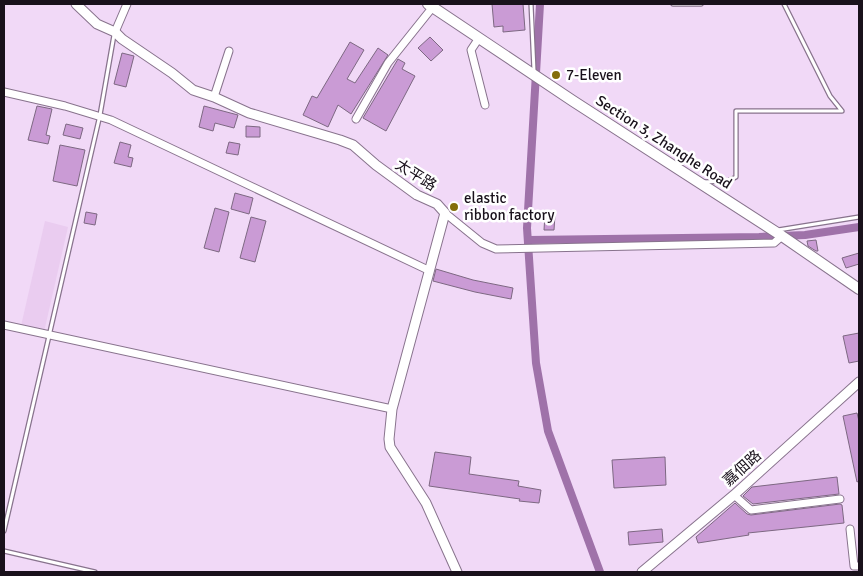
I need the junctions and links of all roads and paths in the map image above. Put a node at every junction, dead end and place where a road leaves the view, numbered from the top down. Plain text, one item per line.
1 (76, 4) edge
2 (127, 4) edge
3 (531, 4) edge
4 (672, 4) edge
5 (701, 4) edge
6 (784, 4) edge
7 (430, 6) edge
8 (115, 32) junction
9 (479, 38) junction
10 (229, 51) dead end
11 (534, 75) junction
12 (4, 92) edge
13 (214, 97) junction
14 (485, 105) dead end
15 (100, 115) junction
16 (356, 119) dead end
17 (698, 182) junction
18 (445, 213) junction
19 (859, 218) edge
20 (772, 230) junction
21 (782, 236) junction
22 (428, 270) junction
23 (859, 289) edge
24 (4, 325) edge
25 (50, 335) junction
26 (859, 382) edge
27 (392, 409) junction
28 (734, 494) junction
29 (840, 500) dead end
30 (850, 529) dead end
31 (4, 531) edge
32 (4, 551) edge
33 (859, 566) edge
34 (95, 572) edge
35 (457, 572) edge
36 (642, 572) edge

1 - 8 street, 太平路
2 - 8 street
3 - 11 lane
4 - 5 lane
6 - 17 lane
7 - 9 main road, Section 3, Zhanghe Road
7 - 16 street
8 - 13 street, 太平路
8 - 15 lane
9 - 11 main road, Section 3, Zhanghe Road
9 - 14 street
10 - 13 street
11 - 17 main road, Section 3, Zhanghe Road
12 - 15 street
13 - 18 street, 太平路
15 - 22 street
15 - 25 lane
17 - 20 main road, Section 3, Zhanghe Road
18 - 21 street
18 - 22 street
19 - 20 lane
20 - 21 main road, Section 3, Zhanghe Road
21 - 23 main road, Section 3, Zhanghe Road
22 - 27 street
24 - 25 street
25 - 27 street
25 - 31 lane
26 - 28 street, 嘉佃路
27 - 35 street
28 - 29 street
28 - 36 street, 嘉佃路
30 - 33 street
32 - 34 lane

